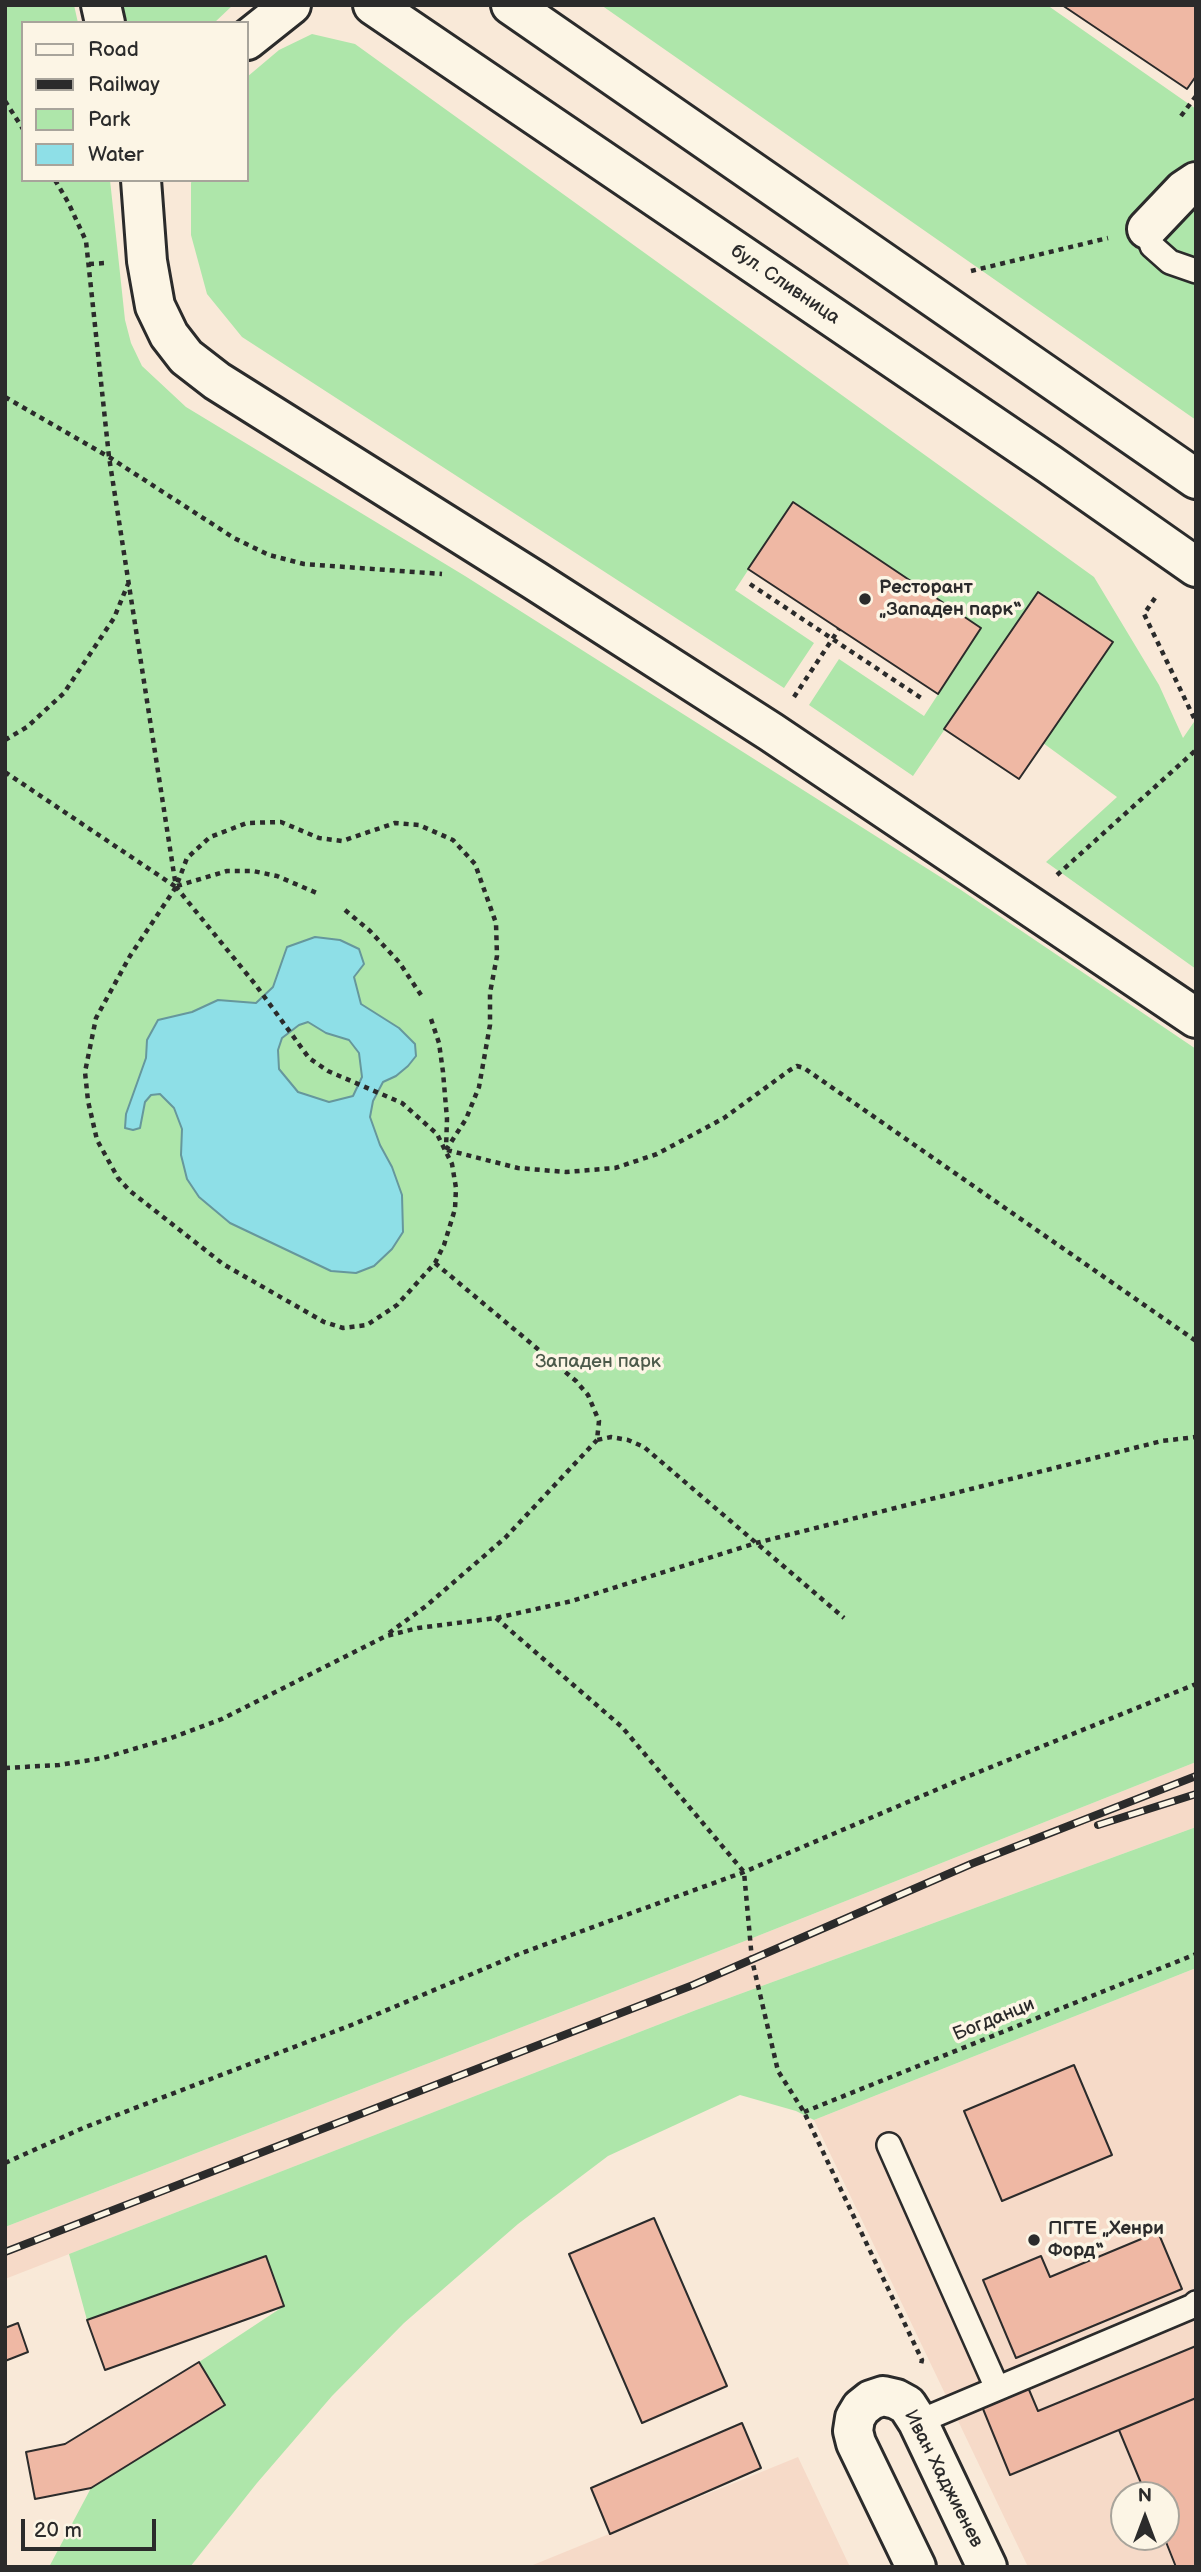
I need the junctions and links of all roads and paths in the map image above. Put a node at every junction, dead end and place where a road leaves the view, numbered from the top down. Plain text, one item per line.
1 (292, 5) edge
2 (373, 5) edge
3 (511, 5) edge
4 (248, 39) edge
5 (1196, 96) edge
6 (5, 101) edge
7 (1181, 116) dead end
8 (21, 126) edge
9 (56, 182) edge
10 (141, 182) edge
11 (1196, 182) edge
12 (1147, 229) junction
13 (1196, 271) edge
14 (958, 274) dead end
15 (5, 397) edge
16 (109, 457) junction
17 (1196, 479) edge
18 (1196, 567) edge
19 (451, 575) dead end
20 (128, 583) junction
21 (750, 584) dead end
22 (1155, 597) dead end
23 (839, 629) dead end
24 (832, 639) junction
25 (924, 700) dead end
26 (1196, 722) edge
27 (771, 733) junction
28 (5, 740) edge
29 (1196, 750) edge
30 (5, 772) edge
31 (176, 887) junction
32 (319, 894) dead end
33 (1025, 903) junction
34 (345, 910) dead end
35 (421, 995) dead end
36 (1196, 1018) edge
37 (431, 1020) dead end
38 (446, 1150) junction
39 (435, 1262) junction
40 (1196, 1340) edge
41 (1196, 1437) edge
42 (597, 1440) junction
43 (756, 1543) junction
44 (496, 1618) junction
45 (844, 1618) dead end
46 (386, 1636) junction
47 (1196, 1684) edge
48 (5, 1768) edge
49 (744, 1872) junction
50 (1196, 1954) edge
51 (804, 2112) junction
52 (889, 2145) dead end
53 (5, 2163) edge
54 (1196, 2303) edge
55 (997, 2388) junction
56 (913, 2413) junction
57 (916, 2567) edge
58 (988, 2567) edge

1 - 4 street
2 - 18 street, бул. Сливница
3 - 17 street
5 - 7 path
6 - 8 path
9 - 16 path
10 - 27 street
11 - 12 street
12 - 13 lane
12 - 14 path
15 - 16 path
16 - 19 path
16 - 20 path
20 - 28 path
20 - 31 path
21 - 24 path
22 - 26 path
23 - 24 path
24 - 25 path
24 - 27 path
27 - 33 street
29 - 33 path
30 - 31 path
31 - 32 path
31 - 38 path
31 - 38 path
31 - 39 path
33 - 36 street
34 - 35 path
37 - 38 path
38 - 39 path
38 - 40 path
39 - 42 path
41 - 43 path
42 - 43 path
42 - 46 path
43 - 44 path
43 - 45 path
44 - 46 path
44 - 49 path
46 - 48 path
47 - 49 path
49 - 51 path
49 - 53 path
50 - 51 path, Богданци
51 - 56 path
52 - 55 lane
54 - 55 lane
55 - 56 lane
56 - 57 street, Иван Хаджиенев
56 - 58 street, Иван Хаджиенев

